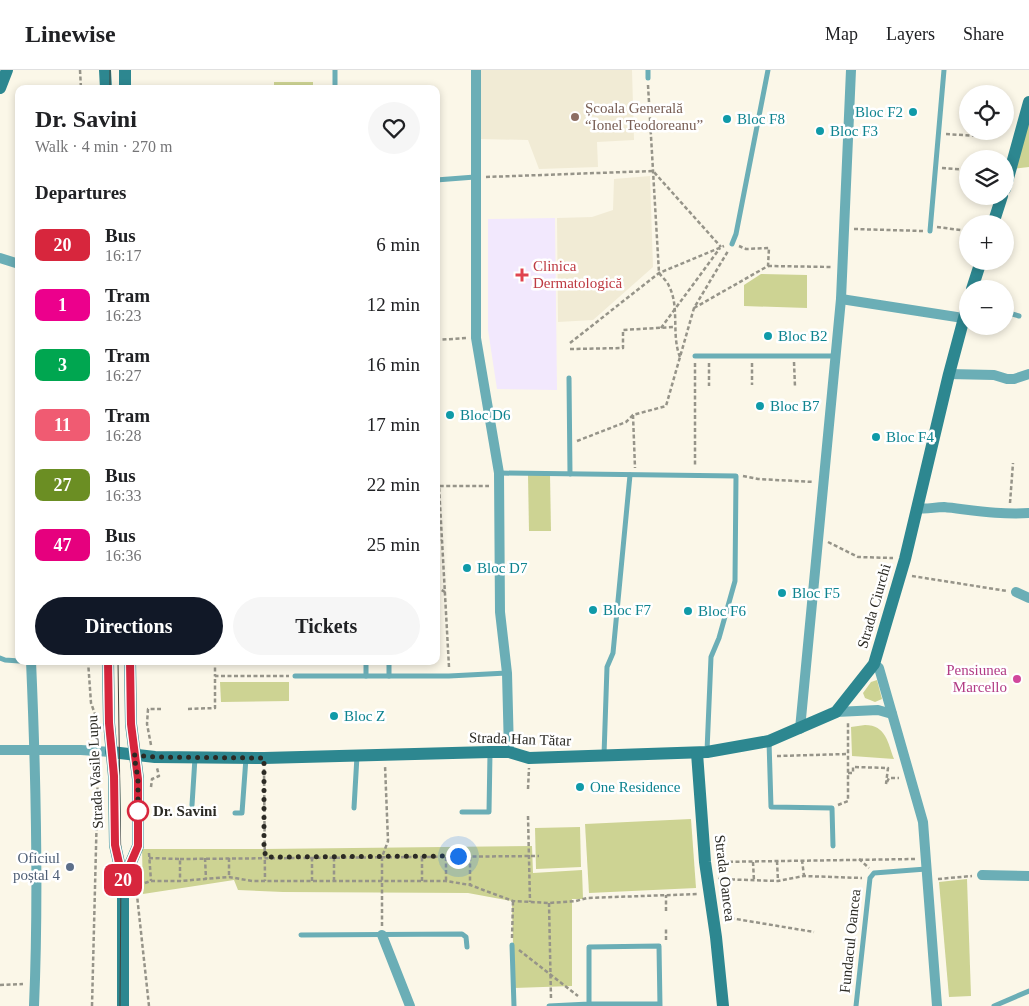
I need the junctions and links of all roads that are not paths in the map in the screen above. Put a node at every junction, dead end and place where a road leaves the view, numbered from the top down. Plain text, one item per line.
1 (7, 70) edge
2 (105, 70) edge
3 (125, 70) edge
4 (335, 70) edge
5 (476, 70) edge
6 (648, 70) edge
7 (768, 70) edge
8 (851, 70) edge
9 (944, 70) edge
10 (648, 78) road end
11 (106, 85) edge
12 (125, 85) edge
13 (335, 85) edge
14 (0, 88) edge
15 (1029, 102) edge
16 (1026, 125) edge
17 (1014, 162) edge
18 (475, 178) junction
19 (440, 180) edge
20 (931, 229) road end
21 (732, 244) road end
22 (0, 258) edge
23 (15, 263) edge
24 (841, 299) junction
25 (1014, 314) edge
26 (1020, 316) dead end
27 (959, 317) edge
28 (959, 334) edge
29 (695, 356) road end
30 (836, 356) junction
31 (949, 374) junction
32 (1029, 374) edge
33 (569, 378) dead end
34 (498, 473) junction
35 (570, 474) junction
36 (633, 475) junction
37 (917, 508) junction
38 (1029, 513) edge
39 (1016, 592) road end
40 (1029, 598) edge
41 (0, 658) edge
42 (15, 661) edge
43 (874, 664) junction
44 (31, 665) edge
45 (108, 665) edge
46 (130, 665) edge
47 (366, 665) edge
48 (389, 665) edge
49 (508, 673) junction
50 (295, 676) road end
51 (366, 676) junction
52 (389, 676) junction
53 (842, 712) junction
54 (892, 714) junction
55 (800, 729) junction
56 (769, 741) junction
57 (0, 750) edge
58 (35, 750) junction
59 (111, 752) junction
60 (490, 752) junction
61 (509, 752) junction
62 (702, 753) junction
63 (134, 755) junction
64 (357, 755) junction
65 (604, 756) junction
66 (196, 757) junction
67 (246, 758) junction
68 (192, 805) dead end
69 (354, 808) dead end
70 (462, 812) dead end
71 (235, 813) dead end
72 (833, 846) dead end
73 (926, 864) junction
74 (982, 875) road end
75 (1029, 876) edge
76 (123, 881) junction
77 (301, 935) dead end
78 (382, 935) junction
79 (512, 945) road end
80 (467, 948) dead end
81 (1029, 991) edge
82 (589, 1004) junction
83 (660, 1005) edge
84 (34, 1006) edge
85 (122, 1006) edge
86 (410, 1006) edge
87 (514, 1006) edge
88 (550, 1006) edge
89 (723, 1006) edge
90 (856, 1006) edge
91 (937, 1006) edge
92 (994, 1006) edge

1 - 14 street
2 - 11 street
3 - 12 street
4 - 13 lane
5 - 18 street
6 - 10 lane
7 - 21 lane
8 - 24 street
9 - 20 lane
15 - 16 street
16 - 17 street
18 - 19 lane
18 - 34 street
22 - 23 street
24 - 27 street
24 - 30 street
25 - 26 lane
28 - 31 street, Strada Ciurchi
29 - 30 lane
30 - 55 street
31 - 32 street
31 - 37 street, Strada Ciurchi
33 - 35 lane
34 - 35 lane
34 - 49 street
35 - 36 lane
36 - 62 lane
36 - 65 lane
37 - 38 street
37 - 43 street, Strada Ciurchi
39 - 40 street
41 - 42 lane
43 - 53 street, Strada Han Tătar
43 - 54 street, Strada Ciurchi
44 - 58 street
45 - 59 street, Strada Vasile Lupu
46 - 63 street, Strada Vasile Lupu
47 - 51 lane
48 - 52 lane
49 - 52 lane
49 - 61 street
50 - 51 lane
51 - 52 lane
53 - 54 street
53 - 55 street, Strada Han Tătar
54 - 73 street, Strada Ciurchi
55 - 56 street, Strada Han Tătar
56 - 62 street, Strada Han Tătar
56 - 72 lane
57 - 58 street
58 - 59 street
58 - 84 street
59 - 63 street, Strada Han Tătar
59 - 76 street, Strada Vasile Lupu
60 - 61 street, Strada Han Tătar
60 - 64 street, Strada Han Tătar
60 - 70 lane
61 - 65 street, Strada Han Tătar
62 - 65 street, Strada Han Tătar
62 - 89 street, Strada Oancea
63 - 66 street, Strada Han Tătar
63 - 76 street, Strada Vasile Lupu
64 - 67 street, Strada Han Tătar
64 - 69 lane
66 - 67 street, Strada Han Tătar
66 - 68 lane
67 - 71 lane
73 - 90 lane, Fundacul Oancea
73 - 91 street, Strada Ciurchi
74 - 75 street
76 - 85 street, Strada Vasile Lupu
77 - 78 lane
78 - 80 lane
78 - 86 street
79 - 87 lane
81 - 92 lane
82 - 83 lane
82 - 83 lane
82 - 88 lane

